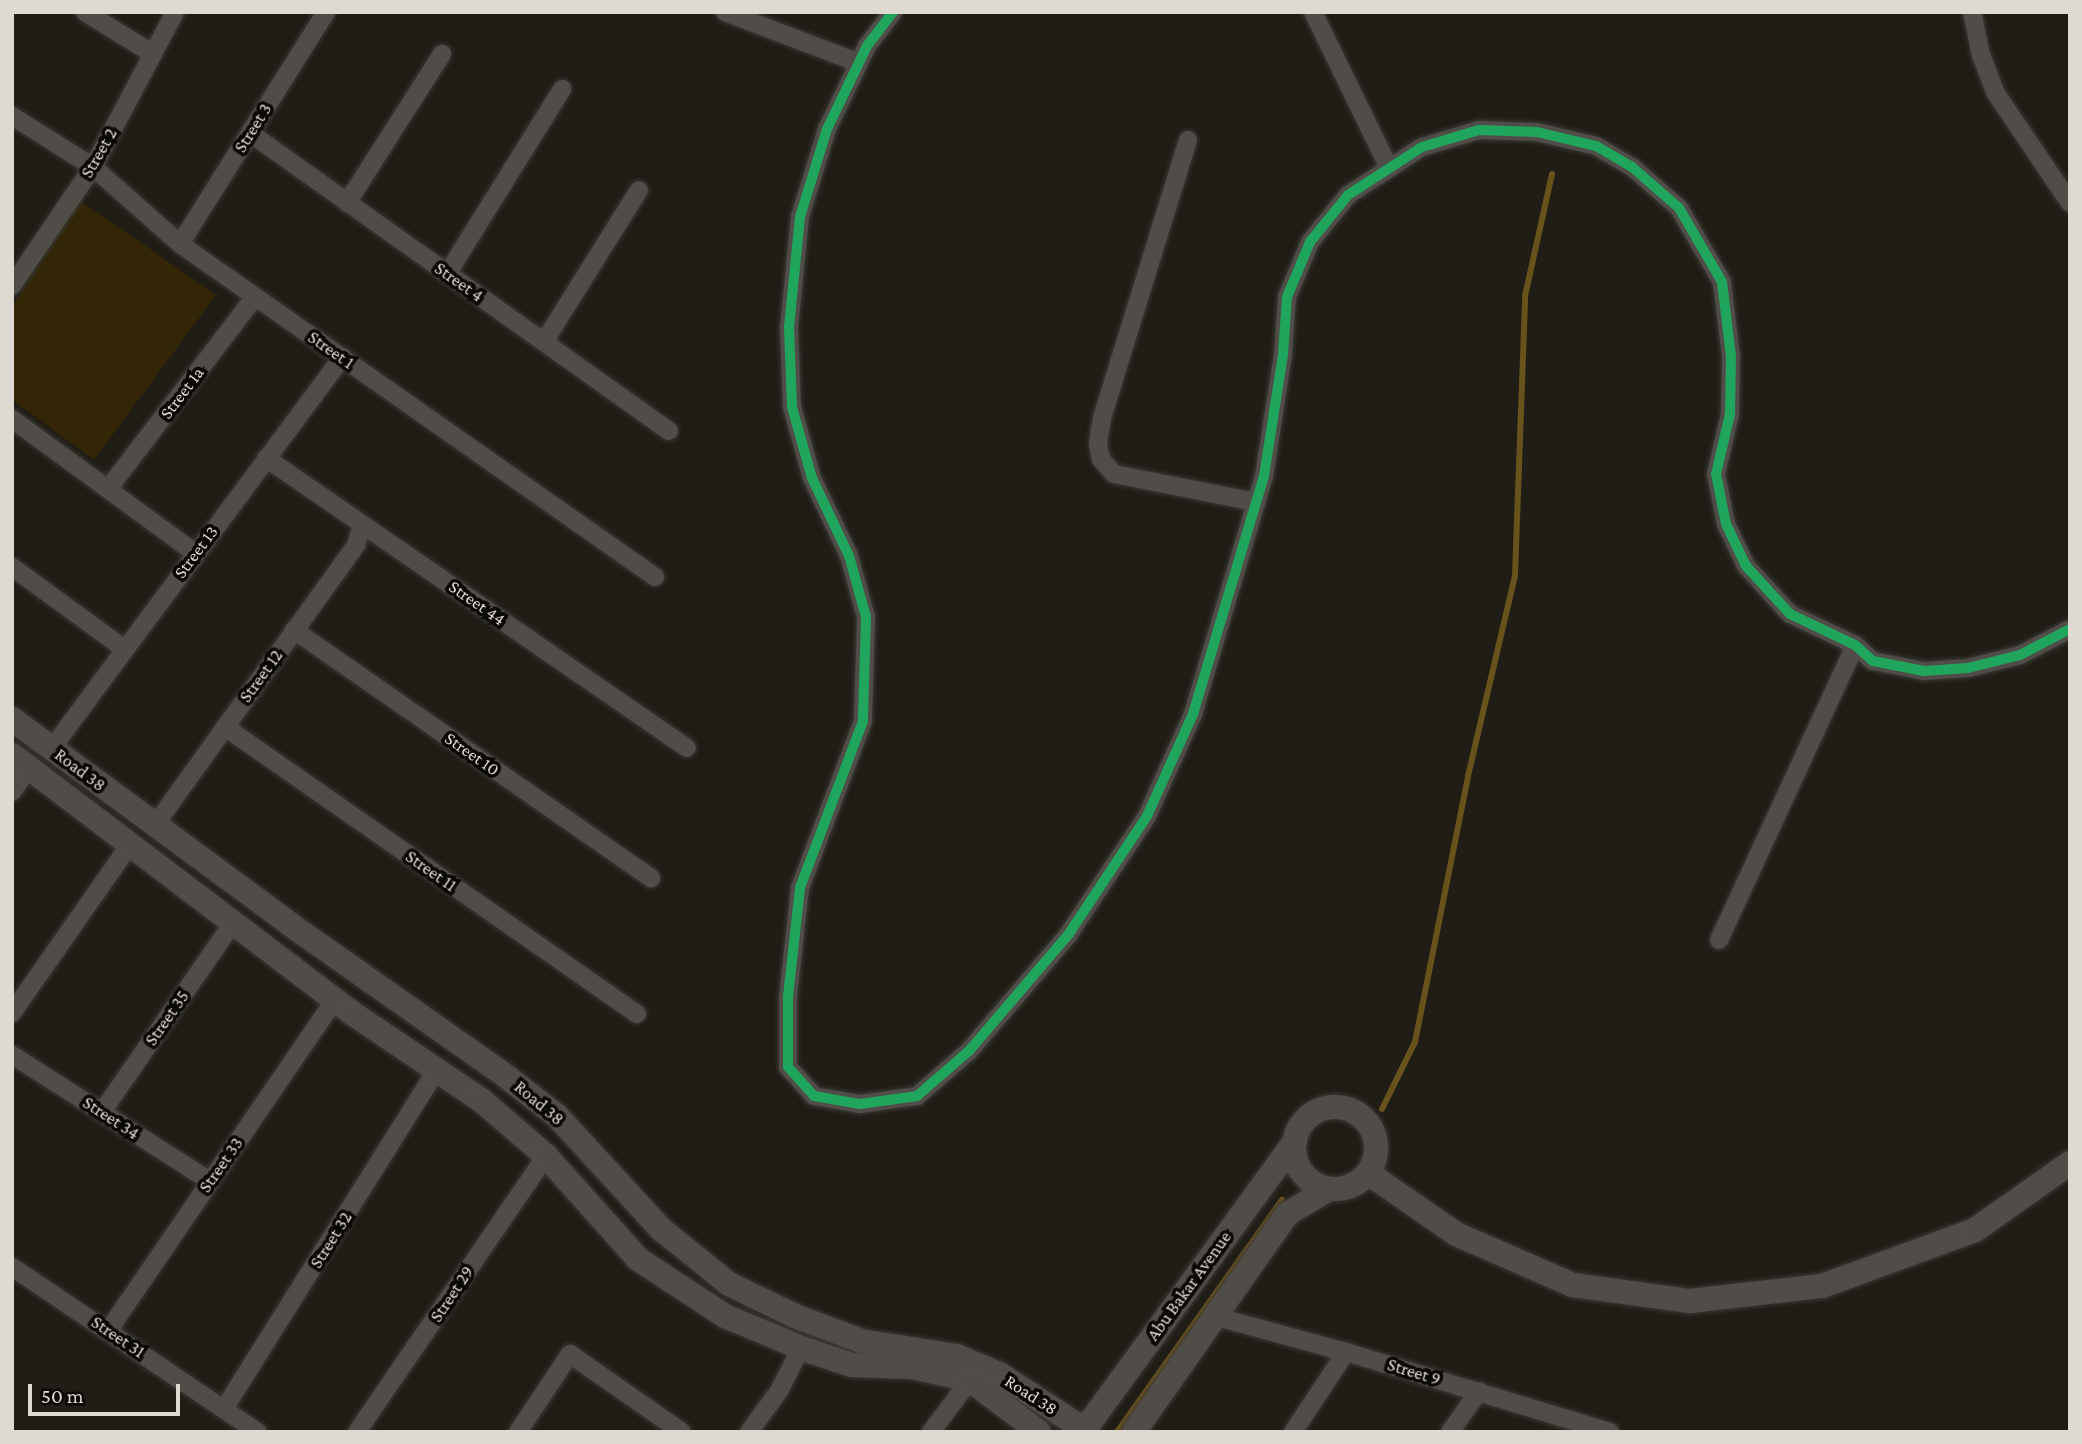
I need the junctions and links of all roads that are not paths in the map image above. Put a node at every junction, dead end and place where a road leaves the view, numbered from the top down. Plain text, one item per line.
1 (85, 12) edge
2 (175, 12) edge
3 (326, 12) edge
4 (725, 12) edge
5 (892, 12) edge
6 (1313, 12) edge
7 (1972, 12) edge
8 (153, 54) junction
9 (442, 54) dead end
10 (859, 63) junction
11 (562, 89) dead end
12 (12, 116) edge
13 (250, 133) junction
14 (1188, 140) dead end
15 (93, 167) junction
16 (1388, 168) junction
17 (639, 190) dead end
18 (347, 202) junction
19 (2070, 203) edge
20 (180, 244) junction
21 (447, 274) junction
22 (12, 286) edge
23 (255, 297) junction
24 (544, 342) junction
25 (342, 358) junction
26 (12, 419) edge
27 (669, 432) dead end
28 (266, 458) junction
29 (108, 489) junction
30 (1256, 502) junction
31 (362, 525) junction
32 (195, 553) junction
33 (12, 567) edge
34 (655, 577) dead end
35 (2070, 629) edge
36 (294, 631) junction
37 (1855, 645) junction
38 (123, 648) junction
39 (12, 719) edge
40 (225, 727) junction
41 (52, 748) junction
42 (687, 748) dead end
43 (21, 761) edge
44 (12, 792) edge
45 (155, 825) junction
46 (131, 843) junction
47 (651, 878) dead end
48 (233, 923) junction
49 (1719, 940) dead end
50 (335, 1000) junction
51 (12, 1013) edge
52 (637, 1014) dead end
53 (12, 1055) edge
54 (438, 1070) junction
55 (102, 1112) junction
56 (1295, 1141) junction
57 (546, 1156) junction
58 (2070, 1163) edge
59 (1368, 1172) junction
60 (210, 1181) junction
61 (1329, 1189) junction
62 (12, 1267) edge
63 (1217, 1317) junction
64 (108, 1331) junction
65 (801, 1348) junction
66 (1346, 1352) junction
67 (970, 1380) junction
68 (1479, 1391) junction
69 (224, 1409) junction
70 (1085, 1431) edge
71 (258, 1432) edge
72 (357, 1432) edge
73 (518, 1432) edge
74 (682, 1432) edge
75 (749, 1432) edge
76 (931, 1432) edge
77 (1040, 1432) edge
78 (1134, 1432) edge
79 (1293, 1432) edge
80 (1450, 1432) edge
81 (1610, 1432) edge

1 - 8 street
2 - 8 street, Street 2
3 - 13 street, Street 3
4 - 10 street
5 - 10 street
6 - 16 street
7 - 19 street
8 - 15 street, Street 2
9 - 18 street
10 - 30 street
11 - 21 street
12 - 15 street, Street 1
13 - 18 street, Street 4
13 - 20 street, Street 3
14 - 30 street
15 - 20 street, Street 1
15 - 22 street, Street 2
16 - 30 street
16 - 37 street
17 - 24 street
18 - 21 street, Street 4
20 - 23 street, Street 1
21 - 24 street, Street 4
23 - 25 street, Street 1
23 - 29 street, Street 1a
24 - 27 street, Street 4
25 - 28 street, Street 13
25 - 34 street, Street 1
26 - 29 street
28 - 31 street, Street 44
28 - 32 street, Street 13
29 - 32 street
31 - 36 street, Street 12
31 - 42 street, Street 44
32 - 38 street, Street 13
33 - 38 street
35 - 37 street
36 - 40 street, Street 12
36 - 47 street, Street 10
37 - 49 street
38 - 41 street, Street 13
39 - 41 main road, Road 38
40 - 45 street, Street 12
40 - 52 street, Street 11
41 - 45 main road, Road 38
43 - 44 street
43 - 46 main road, Road 38
45 - 70 main road, Road 38
46 - 48 main road, Road 38
46 - 51 street
48 - 50 main road, Road 38
48 - 55 street, Street 35
50 - 54 main road, Road 38
50 - 60 street, Street 33
53 - 55 street, Street 34
54 - 57 main road, Road 38
54 - 69 street, Street 32
55 - 60 street, Street 34
56 - 59 main road
56 - 61 main road
56 - 70 main road, Abu Bakar Avenue
57 - 65 main road, Road 38
57 - 72 street, Street 29
58 - 59 main road
59 - 61 main road
60 - 64 street, Street 33
61 - 63 main road
62 - 64 street, Street 31
63 - 66 street, Street 9
63 - 78 main road
64 - 69 street, Street 31
65 - 67 main road, Road 38
65 - 75 street
66 - 68 street, Street 9
66 - 79 street
67 - 76 street
67 - 77 main road, Road 38
68 - 80 street
68 - 81 street, Street 9
69 - 71 street, Street 31
73 - 74 street

